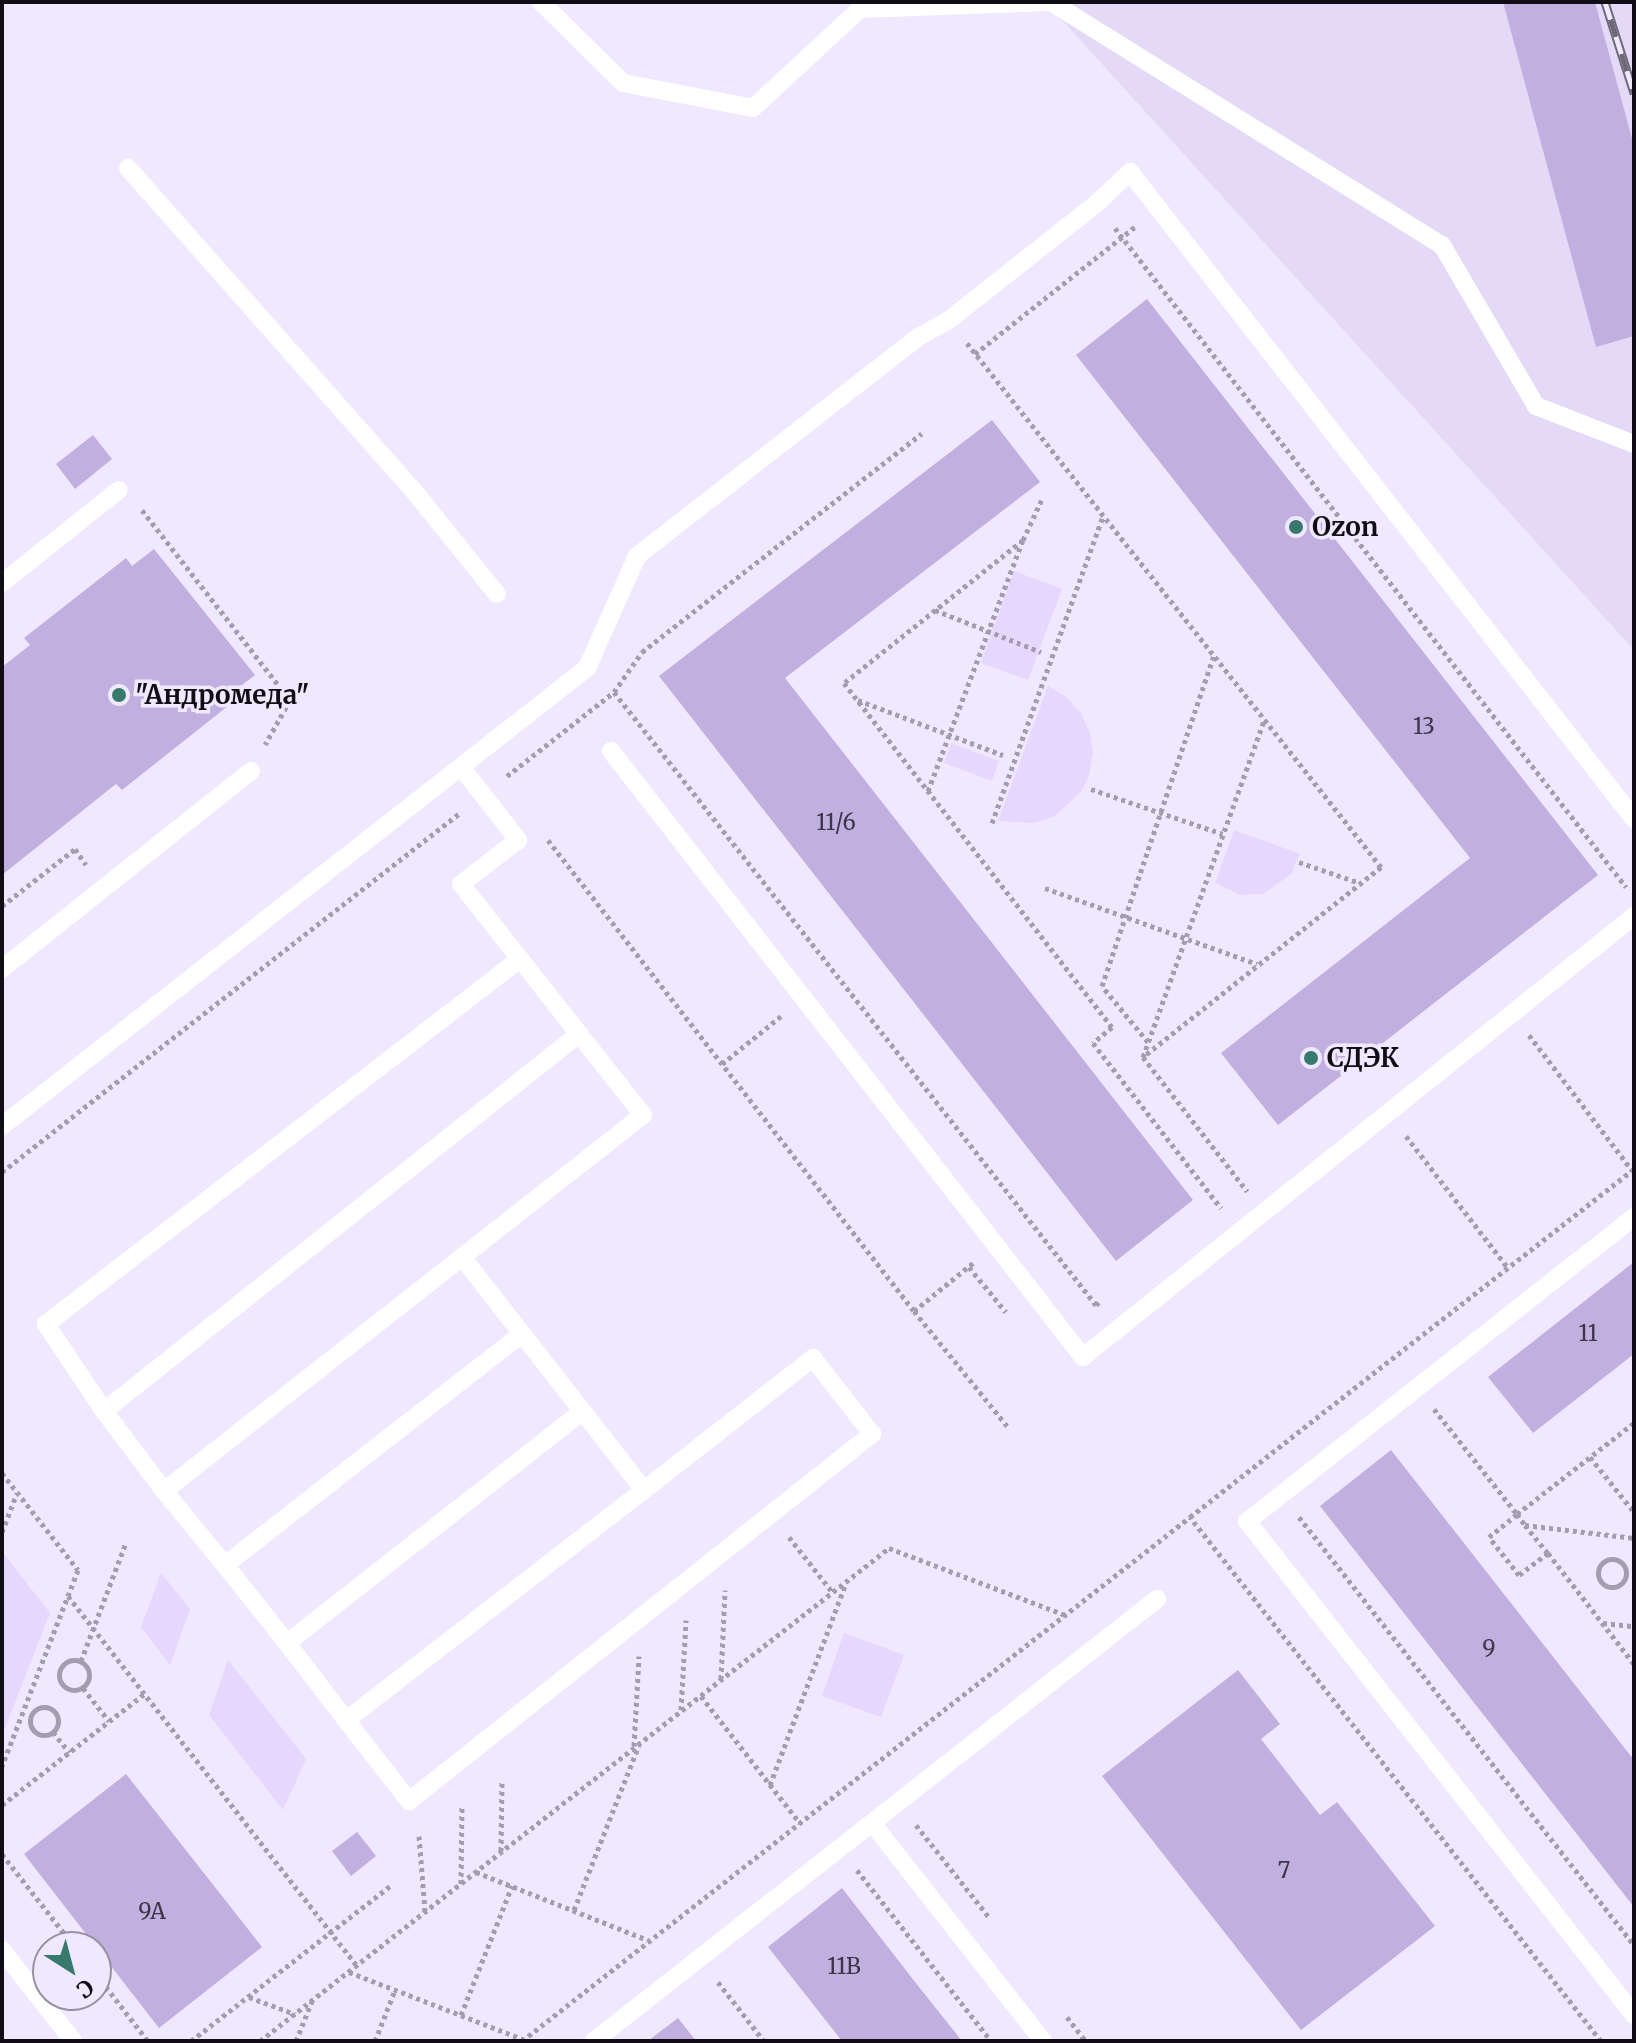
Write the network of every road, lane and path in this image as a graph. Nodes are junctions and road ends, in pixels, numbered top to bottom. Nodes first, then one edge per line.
1 (541, 2) edge
2 (1050, 2) edge
3 (128, 168) dead end
4 (1096, 204) junction
5 (1158, 208) junction
6 (1122, 237) junction
7 (949, 320) junction
8 (975, 354) junction
9 (922, 433) dead end
10 (1634, 444) edge
11 (119, 490) dead end
12 (1042, 499) dead end
13 (1104, 516) junction
14 (131, 518) dead end
15 (1023, 540) junction
16 (2, 583) edge
17 (497, 594) dead end
18 (935, 610) junction
19 (988, 632) junction
20 (1041, 652) dead end
21 (1214, 655) junction
22 (614, 692) junction
23 (857, 700) junction
24 (1264, 720) junction
25 (949, 734) junction
26 (611, 751) dead end
27 (1003, 755) dead end
28 (461, 767) junction
29 (251, 771) joint
30 (1091, 789) dead end
31 (928, 791) junction
32 (483, 795) junction
33 (1160, 813) junction
34 (1634, 819) edge
35 (992, 823) dead end
36 (540, 830) dead end
37 (1223, 834) junction
38 (1299, 862) dead end
39 (1361, 883) junction
40 (104, 888) junction
41 (1045, 888) dead end
42 (1615, 899) dead end
43 (2, 906) edge
44 (1634, 916) edge
45 (1124, 917) junction
46 (1186, 938) junction
47 (520, 959) junction
48 (1258, 965) junction
49 (2, 969) edge
50 (1511, 1012) junction
51 (579, 1034) junction
52 (1148, 1042) junction
53 (1143, 1057) junction
54 (1387, 1112) junction
55 (2, 1126) edge
56 (1633, 1170) edge
57 (2, 1172) edge
58 (1258, 1179) dead end
59 (1246, 1188) junction
60 (1221, 1208) junction
61 (1264, 1212) junction
62 (1027, 1217) junction
63 (1209, 1217) dead end
64 (1634, 1217) edge
65 (995, 1245) junction
66 (462, 1257) junction
67 (969, 1267) junction
68 (1508, 1268) junction
69 (1109, 1295) dead end
70 (914, 1311) junction
71 (1007, 1314) dead end
72 (522, 1334) junction
73 (1447, 1399) dead end
74 (104, 1411) junction
75 (583, 1411) junction
76 (1439, 1414) dead end
77 (1422, 1419) dead end
78 (1634, 1423) edge
79 (1007, 1426) dead end
80 (1590, 1457) junction
81 (2, 1473) edge
82 (644, 1490) junction
83 (164, 1491) junction
84 (17, 1492) junction
85 (1310, 1506) dead end
86 (1634, 1512) edge
87 (771, 1514) junction
88 (1517, 1514) junction
89 (1190, 1517) junction
90 (1525, 1525) junction
91 (2, 1532) edge
92 (1634, 1538) edge
93 (125, 1545) dead end
94 (727, 1549) junction
95 (1548, 1553) junction
96 (225, 1565) junction
97 (688, 1579) junction
98 (1624, 1580) junction
99 (846, 1582) junction
100 (1634, 1584) edge
101 (833, 1593) junction
102 (68, 1596) junction
103 (1157, 1599) dead end
104 (641, 1615) junction
105 (1065, 1615) junction
106 (1602, 1622) junction
107 (1634, 1626) edge
108 (94, 1629) junction
109 (287, 1643) junction
110 (81, 1661) junction
111 (1634, 1664) edge
112 (721, 1680) junction
113 (83, 1688) junction
114 (144, 1694) junction
115 (701, 1696) junction
116 (681, 1711) junction
117 (22, 1714) junction
118 (30, 1717) junction
119 (346, 1720) junction
120 (109, 1721) junction
121 (53, 1732) junction
122 (637, 1746) junction
123 (69, 1752) junction
124 (2, 1766) edge
125 (502, 1780) dead end
126 (770, 1785) junction
127 (2, 1805) edge
128 (462, 1805) dead end
129 (812, 1813) junction
130 (800, 1823) junction
131 (872, 1823) junction
132 (419, 1836) dead end
133 (887, 1842) junction
134 (840, 1849) junction
135 (501, 1853) junction
136 (2, 1854) edge
137 (855, 1868) junction
138 (476, 1872) junction
139 (843, 1877) dead end
140 (461, 1884) junction
141 (390, 1886) dead end
142 (512, 1886) junction
143 (574, 1911) junction
144 (425, 1912) junction
145 (990, 1919) dead end
146 (62, 1931) edge
147 (330, 1932) junction
148 (649, 1940) junction
149 (1634, 1945) edge
150 (2, 1950) edge
151 (357, 1966) junction
152 (348, 1972) junction
153 (714, 1978) dead end
154 (395, 1990) junction
155 (112, 1995) edge
156 (248, 1996) junction
157 (313, 2000) junction
158 (1057, 2004) dead end
159 (295, 2014) junction
160 (461, 2015) junction
161 (1634, 2015) edge
162 (523, 2040) edge
163 (73, 2041) edge
164 (148, 2041) edge
165 (191, 2041) edge
166 (260, 2041) edge
167 (296, 2041) edge
168 (375, 2041) edge
169 (594, 2041) edge
170 (764, 2041) edge
171 (991, 2041) edge
172 (1043, 2041) edge
173 (1086, 2041) edge
174 (1601, 2041) edge

1 - 2 lane
2 - 10 lane
3 - 17 lane
4 - 5 lane
4 - 6 path
4 - 7 lane
5 - 6 path
5 - 34 lane
6 - 8 path
6 - 42 path
7 - 8 path
7 - 28 lane
8 - 13 path
9 - 22 path
11 - 16 lane
12 - 15 path
13 - 21 path
13 - 35 path
14 - 29 path
15 - 18 path
15 - 19 path
18 - 19 path
18 - 23 path
19 - 20 path
19 - 25 path
21 - 24 path
21 - 33 path
22 - 32 path
22 - 62 path
23 - 25 path
23 - 31 path
24 - 37 path
24 - 39 path
25 - 27 path
25 - 31 path
26 - 65 lane
28 - 32 lane
28 - 55 lane
29 - 40 lane
30 - 33 path
31 - 60 path
32 - 47 lane
32 - 57 path
33 - 37 path
33 - 45 path
36 - 70 path
37 - 46 path
38 - 39 path
39 - 48 path
40 - 43 path
40 - 49 lane
41 - 45 path
44 - 50 lane
45 - 46 path
45 - 52 path
46 - 48 path
46 - 52 path
47 - 51 lane
47 - 74 lane
48 - 53 path
50 - 54 lane
50 - 56 path
51 - 66 lane
51 - 74 lane
52 - 53 path
53 - 59 path
54 - 61 lane
54 - 68 path
56 - 68 path
58 - 59 path
59 - 60 path
59 - 61 path
60 - 63 path
61 - 65 lane
62 - 65 path
62 - 69 path
64 - 161 lane
65 - 67 path
66 - 72 lane
66 - 83 lane
67 - 70 path
67 - 71 path
68 - 89 path
70 - 79 path
72 - 75 lane
72 - 96 lane
73 - 77 path
74 - 83 lane
75 - 82 lane
75 - 109 lane
76 - 88 path
78 - 80 path
80 - 86 path
80 - 88 path
81 - 84 path
82 - 87 lane
82 - 119 lane
83 - 96 lane
84 - 91 path
84 - 102 path
85 - 149 path
87 - 94 lane
87 - 101 path
88 - 90 path
88 - 95 path
89 - 105 path
89 - 174 path
90 - 92 path
90 - 95 path
93 - 108 path
94 - 97 lane
94 - 112 path
95 - 106 path
96 - 109 lane
97 - 104 lane
97 - 116 path
98 - 98 path
98 - 100 path
99 - 101 path
99 - 105 path
99 - 126 path
101 - 112 path
102 - 108 path
102 - 117 path
103 - 131 lane
104 - 119 lane
104 - 122 path
105 - 129 path
106 - 107 path
106 - 111 path
108 - 110 path
108 - 114 path
109 - 119 lane
110 - 113 path
110 - 113 path
112 - 115 path
113 - 120 path
114 - 120 path
114 - 147 path
115 - 116 path
115 - 126 path
116 - 122 path
117 - 118 path
117 - 124 path
118 - 121 path
118 - 121 path
120 - 123 path
121 - 123 path
122 - 135 path
122 - 143 path
123 - 127 path
125 - 135 path
126 - 130 path
128 - 140 path
129 - 130 path
129 - 134 path
130 - 148 path
131 - 133 lane
131 - 134 lane
132 - 144 path
133 - 137 path
133 - 145 path
133 - 172 lane
134 - 169 lane
135 - 138 path
136 - 146 path
137 - 139 path
137 - 171 path
138 - 140 path
138 - 142 path
140 - 144 path
141 - 147 path
142 - 143 path
142 - 160 path
143 - 148 path
144 - 151 path
147 - 151 path
147 - 156 path
148 - 162 path
150 - 163 lane
151 - 152 path
152 - 154 path
152 - 157 path
153 - 170 path
154 - 160 path
154 - 168 path
155 - 164 path
156 - 159 path
156 - 165 path
157 - 159 path
157 - 167 path
158 - 173 path
159 - 166 path
160 - 162 path

